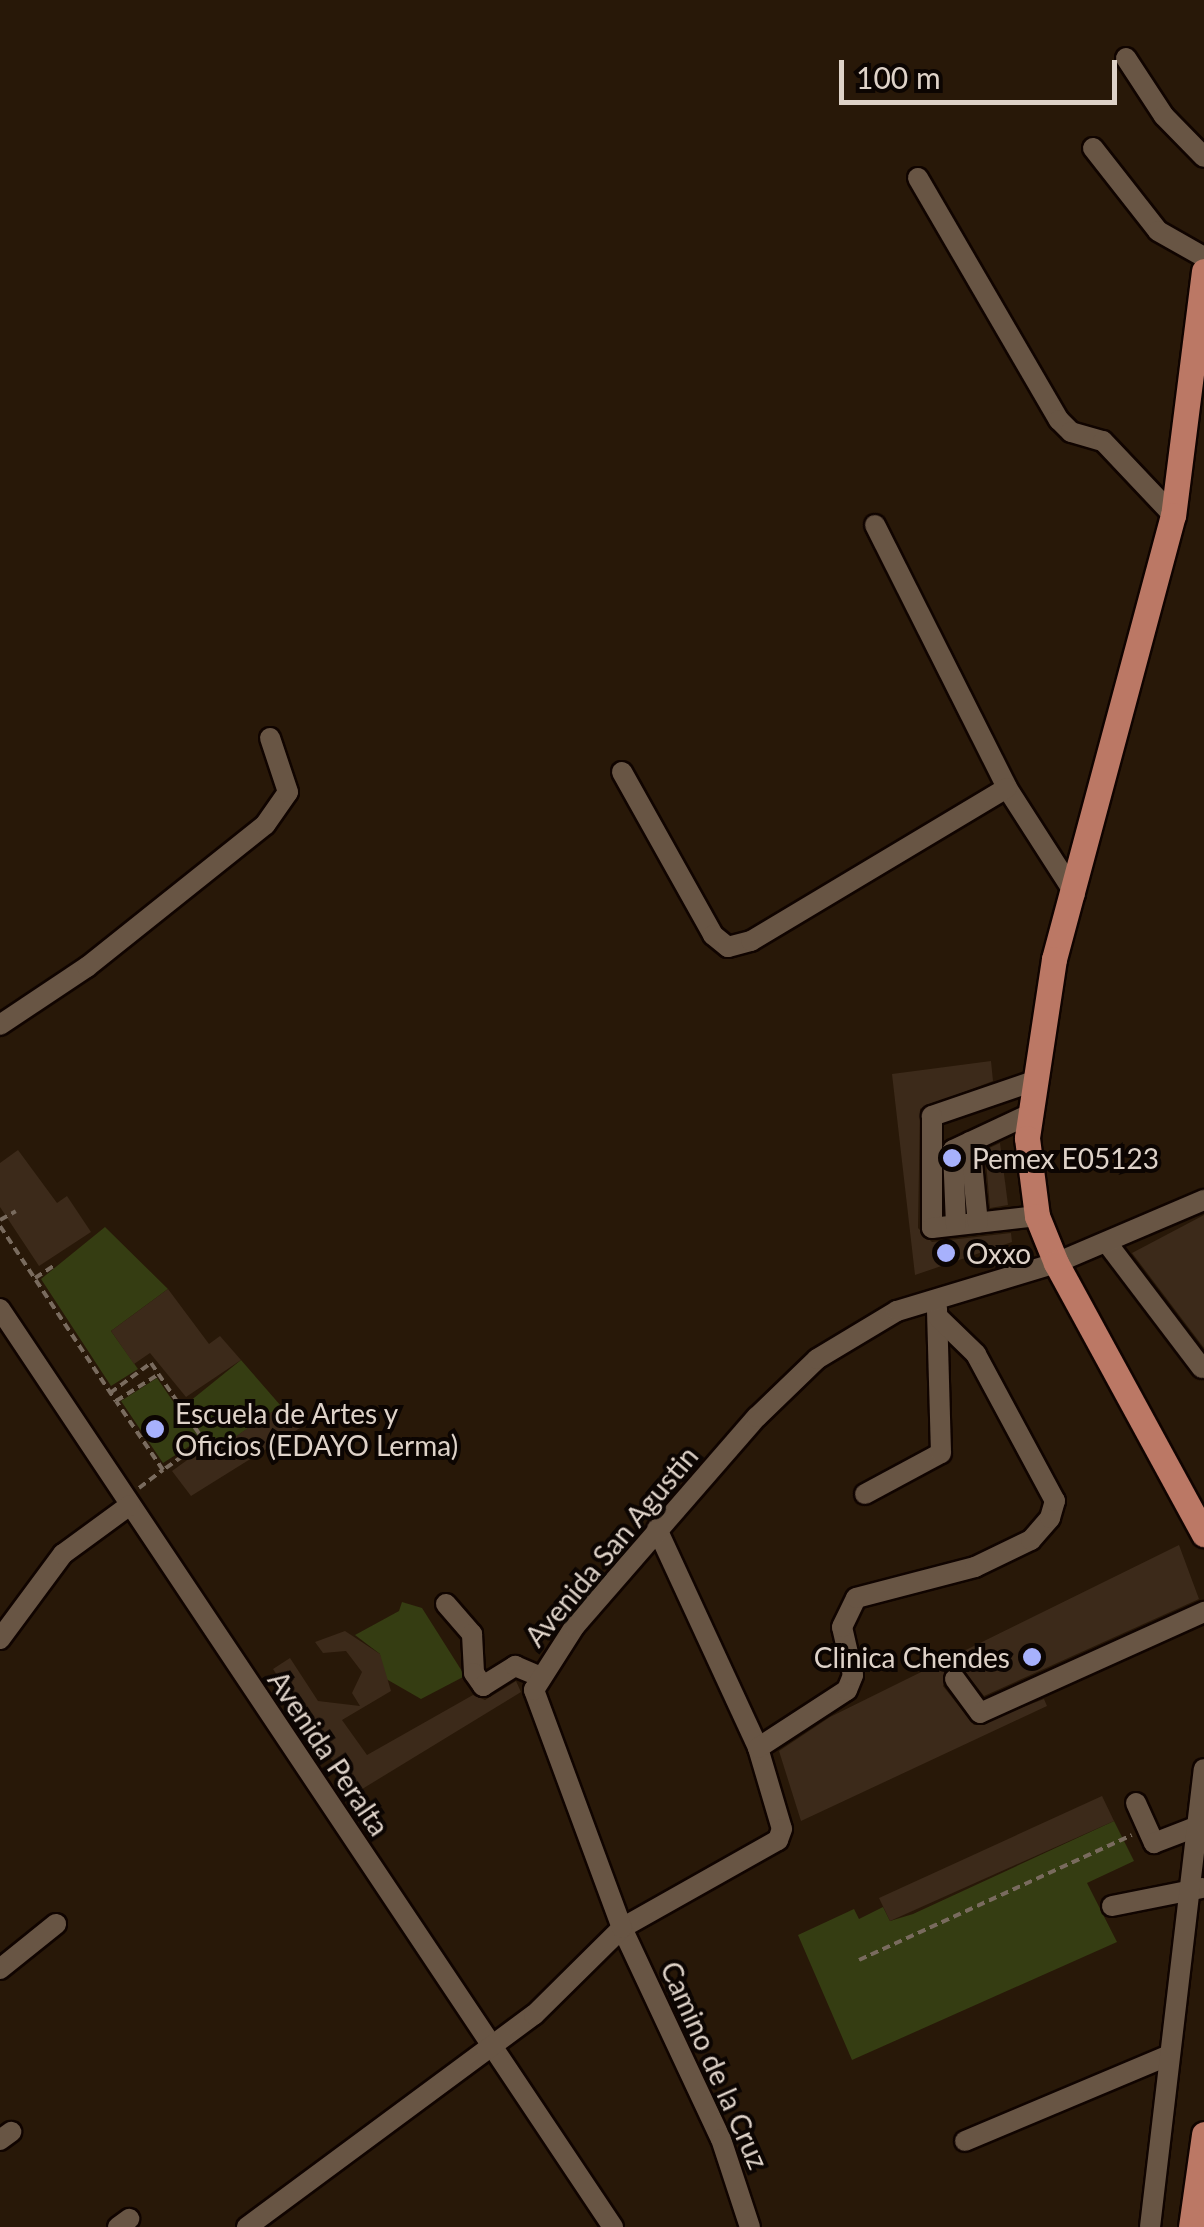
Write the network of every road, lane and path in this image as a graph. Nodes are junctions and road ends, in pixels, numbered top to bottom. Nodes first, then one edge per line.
1 (1126, 58) dead end
2 (1092, 148) dead end
3 (1204, 156) edge
4 (918, 178) dead end
5 (1204, 257) edge
6 (1204, 271) edge
7 (1173, 515) junction
8 (875, 525) dead end
9 (270, 738) dead end
10 (622, 772) dead end
11 (1007, 788) junction
12 (1074, 894) junction
13 (0, 1026) edge
14 (1034, 1082) junction
15 (1030, 1114) junction
16 (970, 1142) junction
17 (1204, 1200) edge
18 (16, 1211) dead end
19 (1038, 1216) junction
20 (0, 1223) edge
21 (978, 1223) junction
22 (956, 1225) junction
23 (1106, 1243) junction
24 (1056, 1262) junction
25 (55, 1265) dead end
26 (35, 1278) junction
27 (937, 1307) junction
28 (0, 1309) edge
29 (1202, 1368) edge
30 (138, 1374) junction
31 (159, 1374) junction
32 (144, 1383) junction
33 (125, 1384) junction
34 (130, 1392) junction
35 (110, 1393) junction
36 (116, 1401) junction
37 (164, 1470) junction
38 (865, 1494) dead end
39 (128, 1501) junction
40 (657, 1528) junction
41 (1204, 1534) edge
42 (446, 1604) dead end
43 (1204, 1612) edge
44 (0, 1639) edge
45 (539, 1676) junction
46 (956, 1679) dead end
47 (758, 1748) junction
48 (1204, 1770) edge
49 (1136, 1803) dead end
50 (1198, 1826) junction
51 (1148, 1830) junction
52 (1198, 1887) edge
53 (1112, 1906) dead end
54 (56, 1924) dead end
55 (622, 1928) junction
56 (859, 1960) dead end
57 (0, 1969) edge
58 (494, 2044) junction
59 (1165, 2058) junction
60 (1204, 2134) edge
61 (965, 2141) dead end
62 (247, 2227) edge
63 (613, 2227) edge
64 (750, 2227) edge
65 (1150, 2227) edge
66 (1191, 2227) edge

1 - 3 street
2 - 5 street
4 - 7 street
6 - 7 main road
7 - 12 main road
8 - 11 street
9 - 13 street
10 - 11 street
11 - 12 street
12 - 14 main road
14 - 15 main road
14 - 22 street
15 - 16 street
15 - 19 main road
16 - 21 street
16 - 22 street
17 - 23 street
18 - 20 path
19 - 21 street
19 - 24 main road
20 - 26 path
21 - 22 street
23 - 24 street
23 - 29 street
24 - 27 street, Avenida San Agustin
24 - 41 main road
25 - 26 path
26 - 35 path
27 - 38 street
27 - 40 street, Avenida San Agustin
27 - 47 street
28 - 39 street, Avenida Peralta
30 - 31 path
30 - 32 path
30 - 33 path
31 - 32 path
31 - 37 path
32 - 34 path
33 - 34 path
33 - 35 path
34 - 36 path
35 - 36 path
36 - 37 path
37 - 39 path
39 - 44 street
39 - 58 street, Avenida Peralta
40 - 45 street, Avenida San Agustin
40 - 47 street
42 - 45 street
43 - 46 street
45 - 55 street, Avenida San Agustin
47 - 55 street
48 - 50 street
49 - 51 street
50 - 51 street
50 - 52 street
51 - 56 path
52 - 53 street
52 - 59 street
54 - 57 street
55 - 58 street
55 - 64 street, Camino de la Cruz
58 - 62 street
58 - 63 street, Avenida Peralta
59 - 61 street
59 - 65 street
60 - 66 main road

